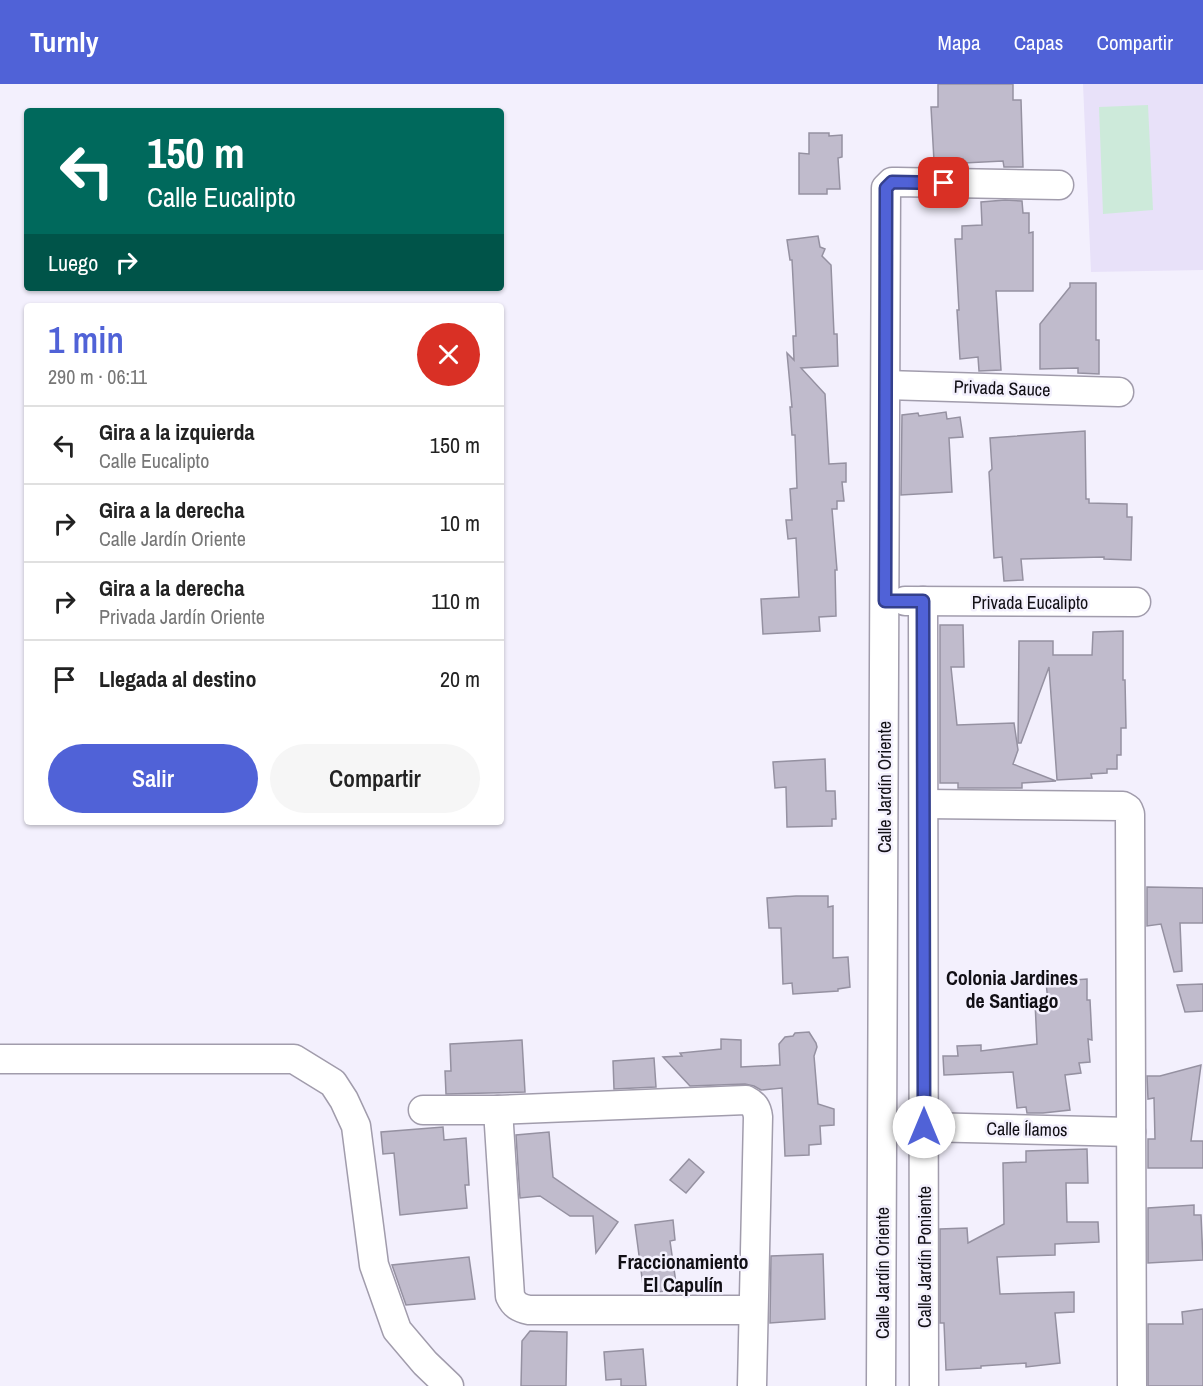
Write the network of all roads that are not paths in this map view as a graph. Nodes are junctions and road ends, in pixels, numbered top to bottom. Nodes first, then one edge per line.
1 (1059, 185) dead end
2 (886, 385) junction
3 (1119, 392) dead end
4 (885, 601) junction
5 (923, 601) junction
6 (1136, 602) dead end
7 (924, 804) junction
8 (0, 1059) edge
9 (423, 1110) dead end
10 (498, 1110) junction
11 (924, 1127) junction
12 (1131, 1132) junction
13 (882, 1243) junction
14 (924, 1244) junction
15 (753, 1310) junction
16 (449, 1386) edge
17 (752, 1386) edge
18 (881, 1386) edge
19 (924, 1386) edge
20 (1132, 1386) edge

1 - 2 street, Calle Jardín Oriente
2 - 3 street, Privada Sauce
2 - 4 street, Calle Jardín Oriente
4 - 5 street, Privada Eucalipto
4 - 13 street, Calle Jardín Oriente
5 - 6 street, Privada Eucalipto
5 - 7 street, Calle Jardín Poniente
7 - 11 street, Calle Jardín Poniente
7 - 12 street
8 - 16 street
9 - 10 street
10 - 15 street
10 - 15 street
11 - 12 street, Calle Ílamos
11 - 14 street, Calle Jardín Poniente
12 - 20 street
13 - 14 street
13 - 18 street, Calle Jardín Oriente
14 - 19 street, Calle Jardín Poniente
15 - 17 street

